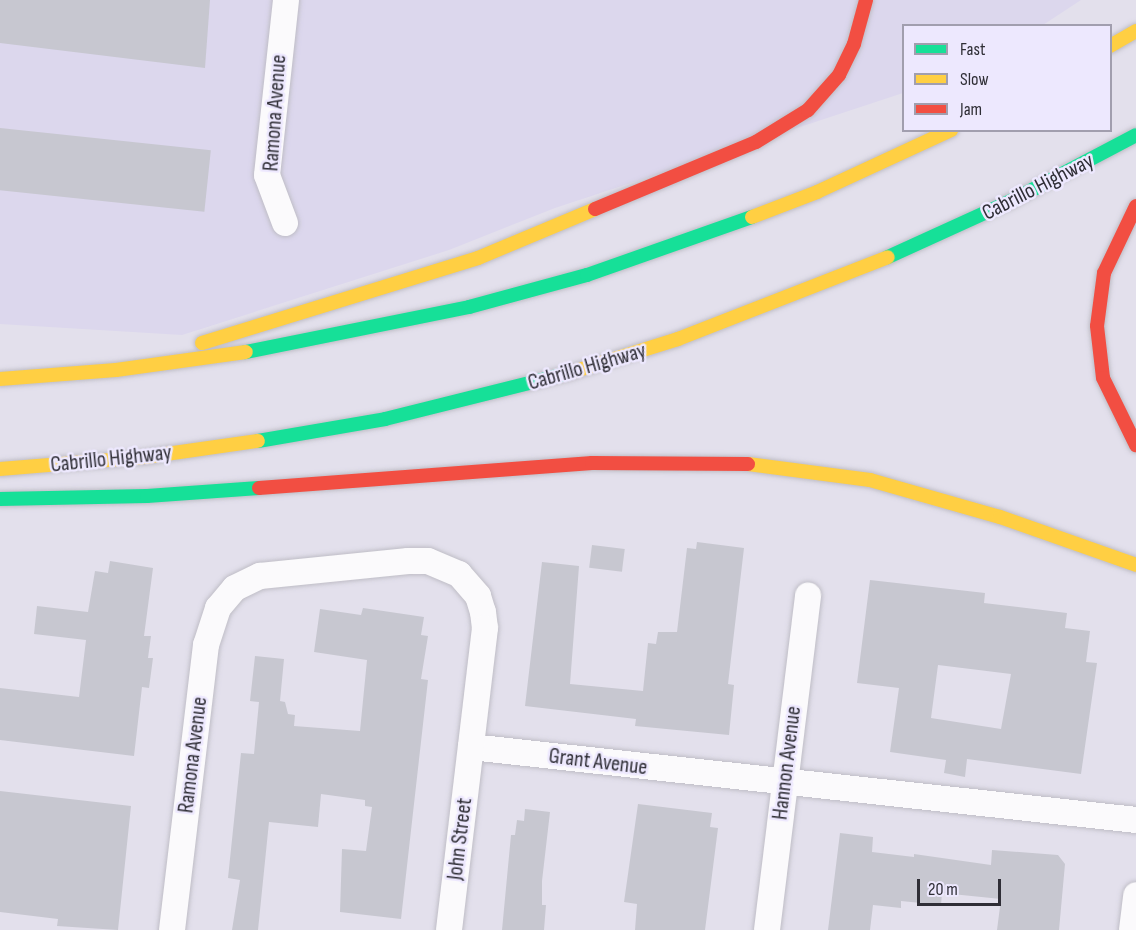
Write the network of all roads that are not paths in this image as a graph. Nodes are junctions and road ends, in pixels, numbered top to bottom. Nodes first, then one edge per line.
1 (286, 0) edge
2 (866, 0) edge
3 (1136, 30) edge
4 (1112, 45) edge
5 (946, 132) edge
6 (1136, 135) edge
7 (1136, 206) edge
8 (285, 223) dead end
9 (116, 370) junction
10 (0, 372) edge
11 (55, 375) junction
12 (0, 379) edge
13 (1136, 445) edge
14 (0, 469) edge
15 (0, 499) edge
16 (1136, 565) edge
17 (808, 596) dead end
18 (471, 747) junction
19 (783, 784) junction
20 (1136, 820) edge
21 (1136, 895) edge
22 (172, 930) edge
23 (449, 930) edge
24 (766, 930) edge
25 (1132, 930) edge

1 - 8 street, Ramona Avenue
2 - 9 highway
3 - 4 highway
5 - 9 highway
6 - 14 highway, Cabrillo Highway
7 - 13 highway
9 - 11 highway
10 - 11 highway
11 - 12 highway
15 - 16 highway
17 - 19 street, Hannon Avenue
18 - 19 street, Grant Avenue
18 - 22 street, Ramona Avenue
18 - 23 street, John Street
19 - 20 street, Grant Avenue
19 - 24 street, Hannon Avenue
21 - 25 street

